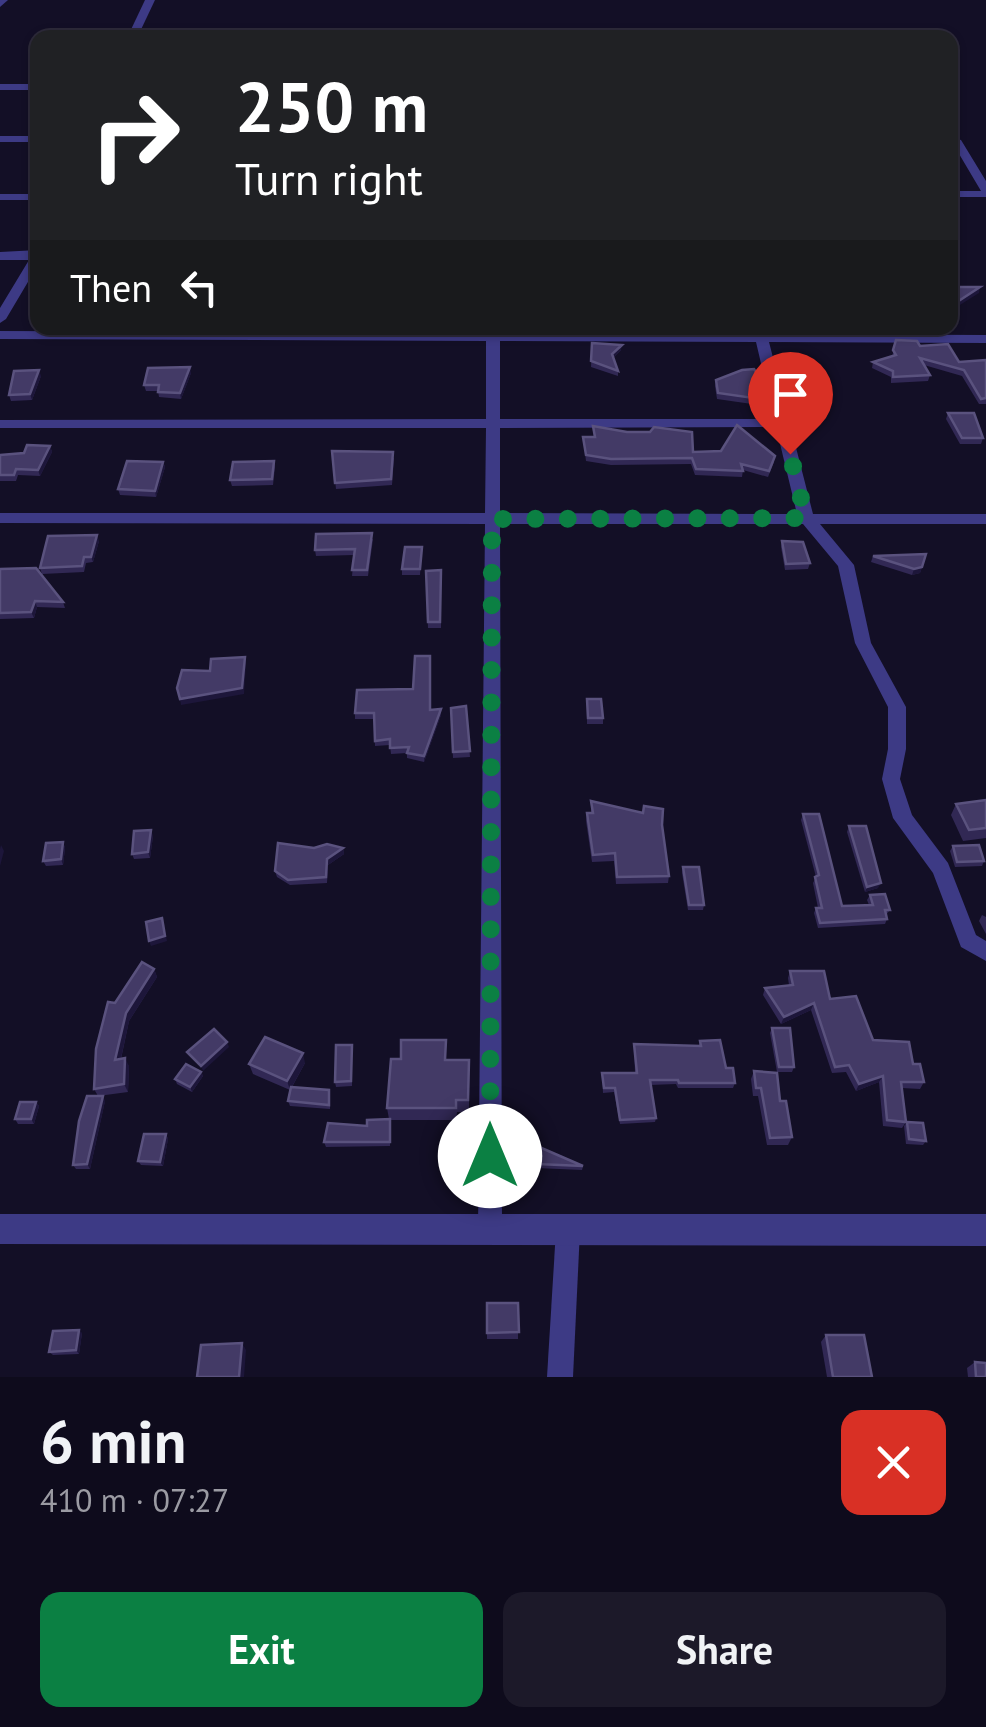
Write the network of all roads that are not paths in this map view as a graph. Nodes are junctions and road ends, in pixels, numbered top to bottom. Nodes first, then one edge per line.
1 (150, 0) edge
2 (136, 30) edge
3 (0, 87) edge
4 (30, 87) edge
5 (0, 138) edge
6 (30, 138) edge
7 (958, 144) edge
8 (986, 192) edge
9 (958, 194) edge
10 (0, 197) edge
11 (30, 197) edge
12 (0, 256) edge
13 (30, 256) edge
14 (30, 268) edge
15 (0, 319) edge
16 (0, 335) edge
17 (30, 335) edge
18 (493, 335) edge
19 (760, 335) edge
20 (825, 335) edge
21 (986, 340) edge
22 (492, 422) junction
23 (781, 423) junction
24 (0, 424) edge
25 (0, 518) edge
26 (806, 518) junction
27 (492, 519) junction
28 (986, 520) edge
29 (986, 952) edge
30 (0, 1230) edge
31 (490, 1230) junction
32 (568, 1230) junction
33 (986, 1230) edge
34 (560, 1377) edge

1 - 2 street
3 - 4 street
5 - 6 street
7 - 8 street
8 - 9 street
10 - 11 street
12 - 13 street
14 - 15 street
16 - 17 street
18 - 22 street
19 - 23 street
20 - 21 street
22 - 23 street
22 - 24 street
22 - 27 street
23 - 26 street
25 - 27 street
26 - 27 street
26 - 28 street
26 - 29 street
27 - 31 street
30 - 31 street
31 - 32 street
32 - 33 street
32 - 34 street

